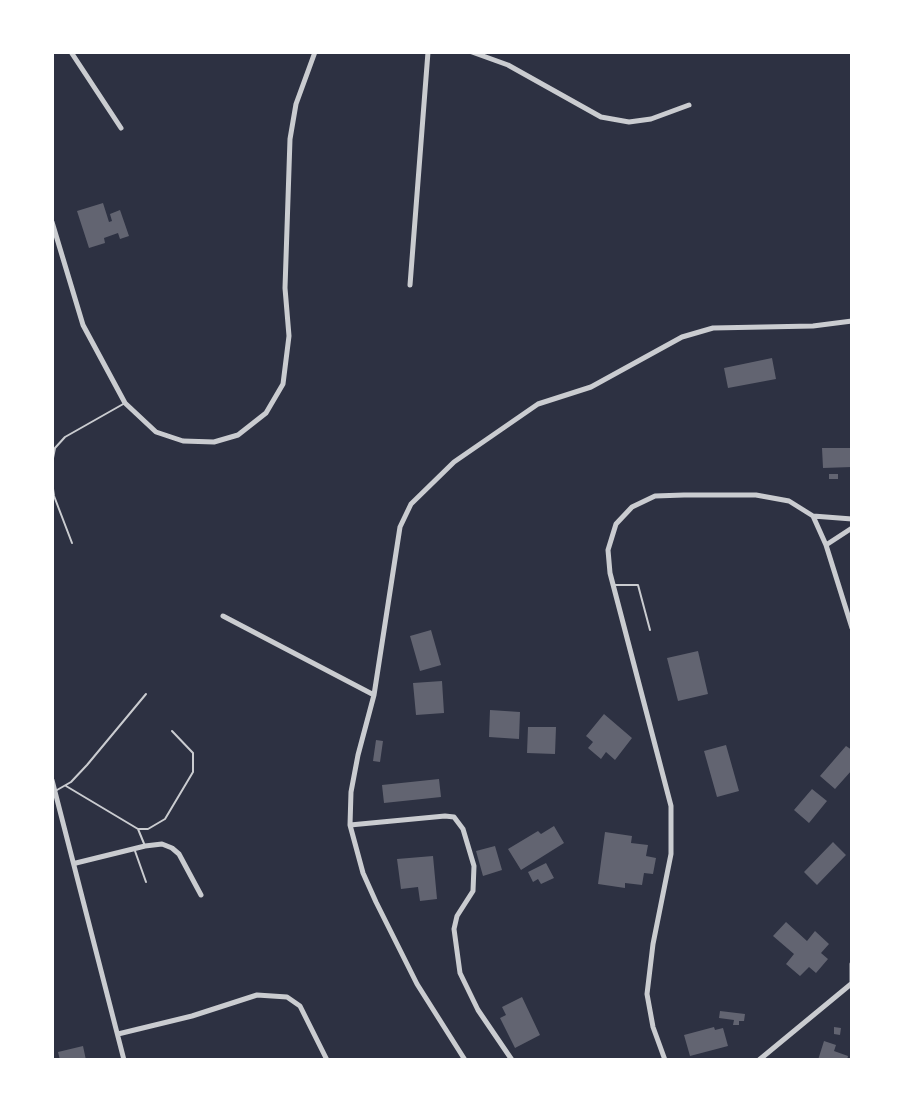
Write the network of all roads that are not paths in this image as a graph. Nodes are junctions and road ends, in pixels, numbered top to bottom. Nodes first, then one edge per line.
1 (71, 52) edge
2 (315, 52) edge
3 (428, 52) edge
4 (472, 52) edge
5 (689, 105) dead end
6 (121, 128) dead end
7 (52, 222) edge
8 (410, 285) dead end
9 (852, 321) edge
10 (125, 403) junction
11 (52, 463) edge
12 (52, 482) edge
13 (813, 516) junction
14 (852, 519) edge
15 (852, 528) edge
16 (72, 543) dead end
17 (826, 545) junction
18 (613, 585) junction
19 (223, 616) dead end
20 (852, 628) edge
21 (650, 630) dead end
22 (146, 694) dead end
23 (374, 695) junction
24 (172, 731) dead end
25 (52, 780) edge
26 (64, 785) junction
27 (57, 790) junction
28 (350, 825) junction
29 (138, 829) junction
30 (145, 846) junction
31 (135, 848) junction
32 (76, 863) junction
33 (146, 882) dead end
34 (201, 895) dead end
35 (852, 964) edge
36 (851, 985) edge
37 (118, 1034) junction
38 (124, 1059) edge
39 (327, 1059) edge
40 (465, 1059) edge
41 (512, 1059) edge
42 (665, 1059) edge
43 (759, 1059) edge

1 - 6 street
2 - 10 street
3 - 8 street
4 - 5 street
7 - 10 street
9 - 23 street
10 - 11 lane
12 - 16 lane
13 - 14 street
13 - 17 street
13 - 18 street
15 - 17 street
17 - 20 street
18 - 21 lane
18 - 42 street
19 - 23 street
22 - 26 lane
23 - 28 street
24 - 29 lane
25 - 27 street
26 - 27 lane
26 - 29 lane
27 - 32 street
28 - 40 street
28 - 41 street
29 - 30 lane
30 - 31 street
30 - 34 street
31 - 32 street
31 - 33 lane
32 - 37 street
35 - 36 street
36 - 43 street
37 - 38 street
37 - 39 street

